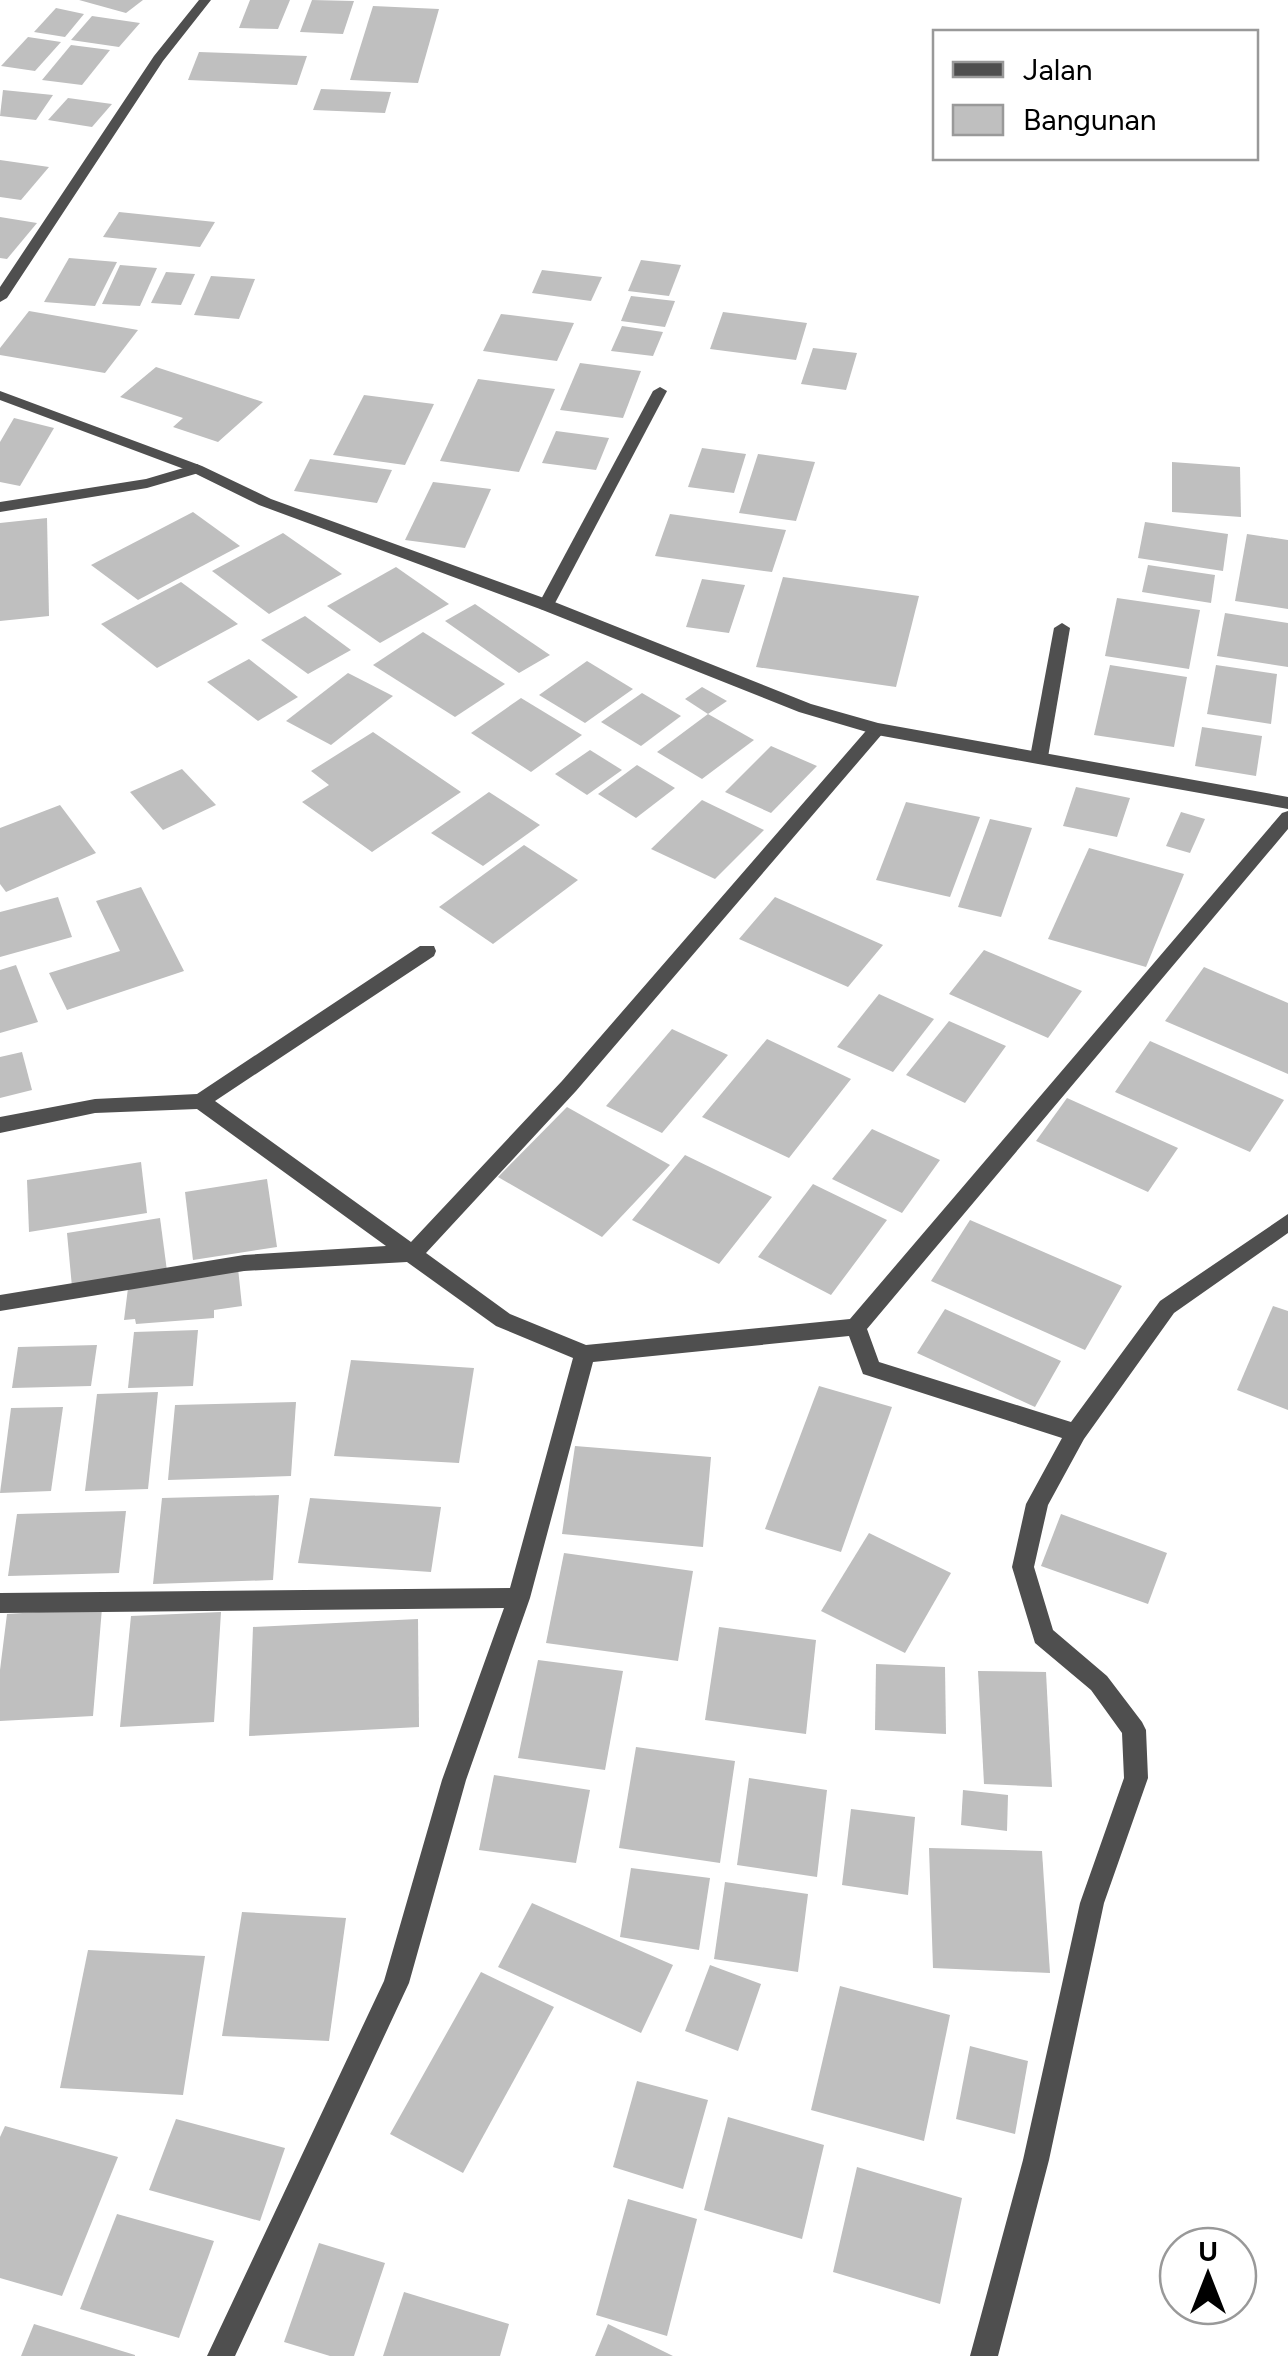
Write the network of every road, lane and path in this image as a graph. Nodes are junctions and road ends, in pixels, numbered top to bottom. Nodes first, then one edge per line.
1 (205, 0) edge
2 (0, 298) edge
3 (660, 391) dead end
4 (0, 394) edge
5 (197, 469) junction
6 (0, 507) edge
7 (546, 605) junction
8 (1062, 628) dead end
9 (877, 729) junction
10 (1039, 757) junction
11 (1288, 803) edge
12 (1288, 817) edge
13 (426, 952) dead end
14 (201, 1101) junction
15 (0, 1125) edge
16 (1288, 1222) edge
17 (414, 1253) junction
18 (0, 1302) edge
19 (856, 1328) junction
20 (585, 1354) junction
21 (1076, 1434) junction
22 (519, 1598) junction
23 (0, 1603) edge
24 (221, 2356) edge
25 (984, 2356) edge

1 - 2 street
3 - 7 street
4 - 5 street
5 - 6 street
5 - 7 street
7 - 9 street
8 - 10 street
9 - 10 street
9 - 17 street
10 - 11 street
12 - 19 street
13 - 14 street
14 - 15 street
14 - 17 street
16 - 21 street
17 - 18 street
17 - 20 street
19 - 20 street
19 - 21 street
20 - 22 street
21 - 25 street
22 - 23 street
22 - 24 street

